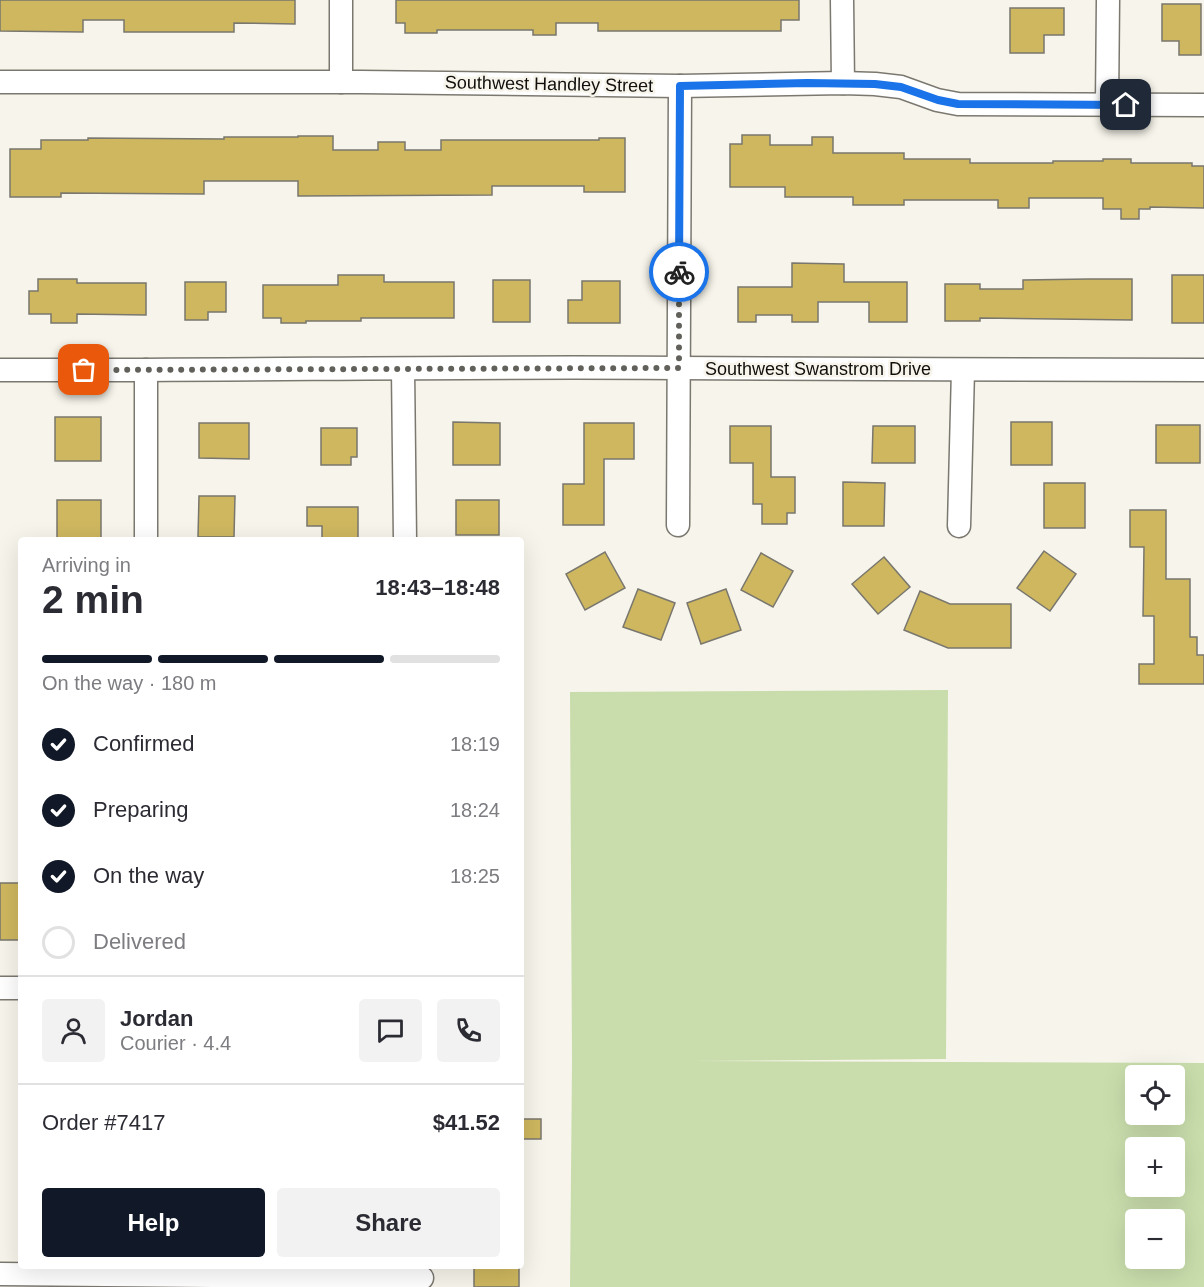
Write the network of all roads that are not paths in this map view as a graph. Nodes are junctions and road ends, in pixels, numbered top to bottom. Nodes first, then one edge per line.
1 (341, 0) edge
2 (842, 0) edge
3 (1108, 0) edge
4 (0, 82) edge
5 (341, 82) junction
6 (843, 83) junction
7 (680, 86) junction
8 (1107, 105) junction
9 (1204, 105) edge
10 (679, 368) junction
11 (404, 369) junction
12 (0, 370) edge
13 (146, 370) junction
14 (963, 370) junction
15 (1204, 370) edge
16 (678, 525) dead end
17 (959, 526) dead end
18 (146, 537) edge
19 (405, 537) edge
20 (0, 988) edge
21 (18, 988) edge
22 (0, 1274) edge
23 (422, 1277) edge

1 - 5 street
2 - 6 street
3 - 8 street
4 - 5 street, Southwest Handley Street
5 - 7 street, Southwest Handley Street
6 - 7 street, Southwest Handley Street
6 - 8 street, Southwest Handley Street
7 - 10 street
8 - 9 street, Southwest Handley Street
10 - 11 street, Southwest Swanstrom Drive
10 - 14 street, Southwest Swanstrom Drive
10 - 16 street
11 - 13 street, Southwest Swanstrom Drive
11 - 19 street
12 - 13 street, Southwest Swanstrom Drive
13 - 18 street
14 - 15 street, Southwest Swanstrom Drive
14 - 17 street
20 - 21 street
22 - 23 street

